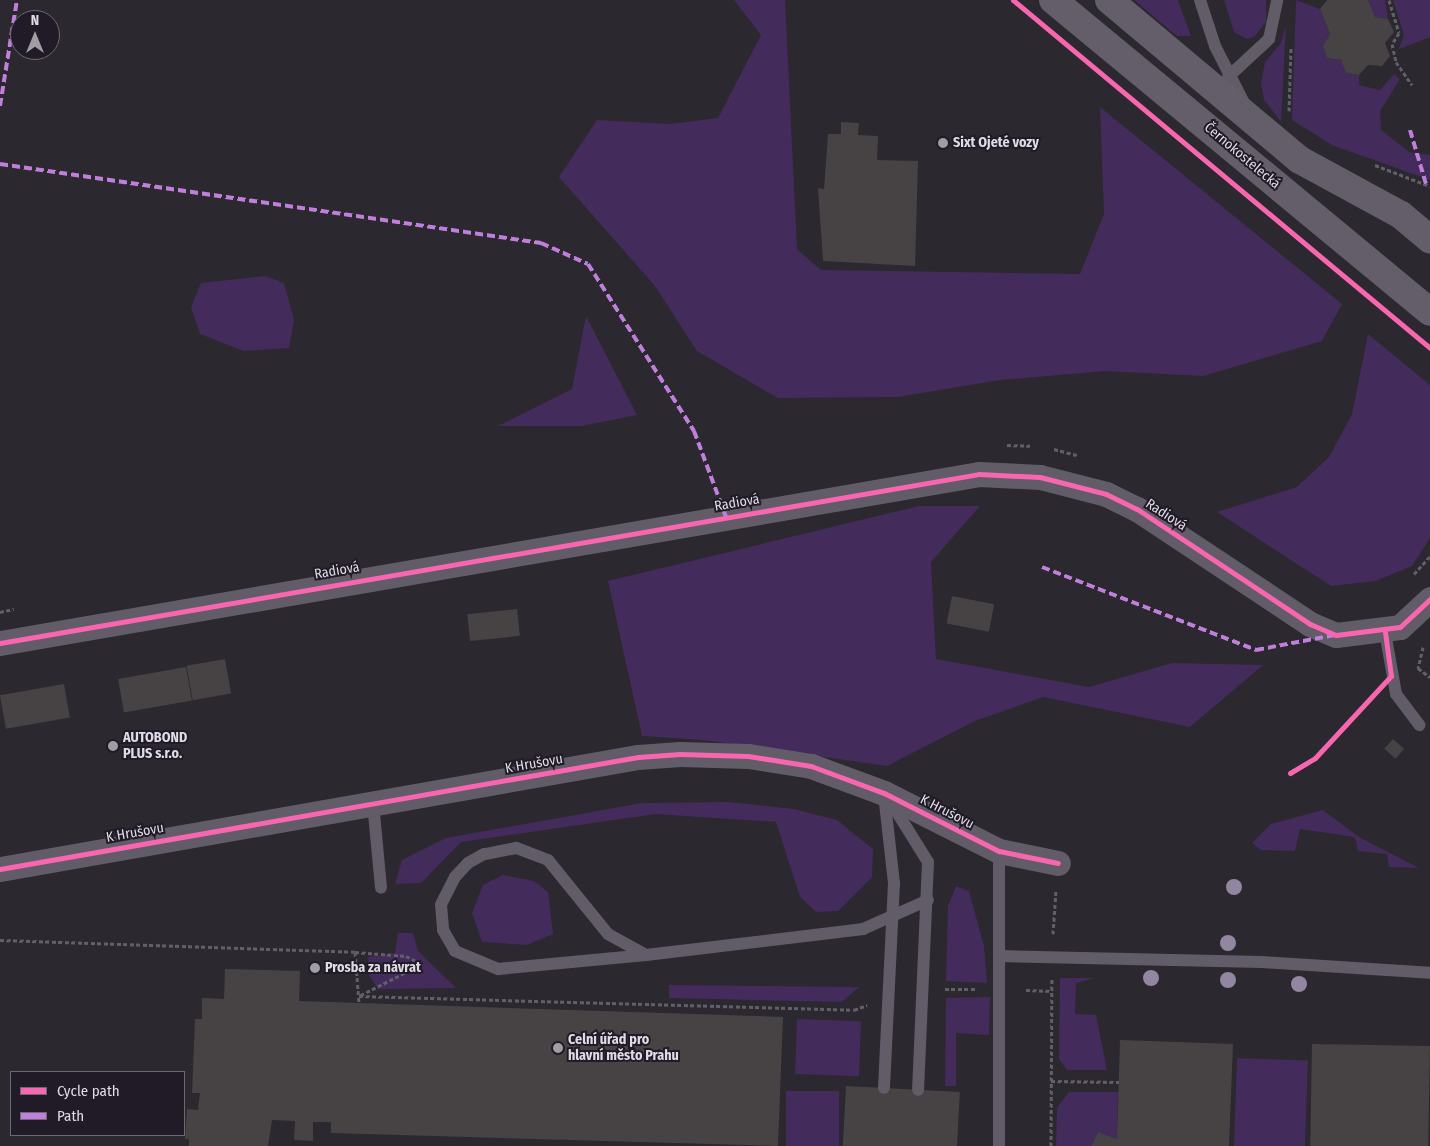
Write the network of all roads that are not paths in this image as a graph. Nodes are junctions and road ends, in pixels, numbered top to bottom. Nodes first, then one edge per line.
1 (1054, 0) edge
2 (1108, 0) edge
3 (1200, 0) edge
4 (1276, 0) edge
5 (1228, 77) junction
6 (1258, 124) junction
7 (1430, 238) edge
8 (1430, 312) edge
9 (1430, 598) edge
10 (1385, 632) junction
11 (0, 643) edge
12 (1419, 725) dead end
13 (884, 793) junction
14 (373, 803) junction
15 (999, 851) junction
16 (1058, 863) road end
17 (0, 869) edge
18 (381, 888) dead end
19 (928, 900) junction
20 (892, 919) junction
21 (646, 955) junction
22 (999, 956) junction
23 (1430, 973) edge
24 (884, 1088) dead end
25 (918, 1090) dead end
26 (999, 1146) edge

1 - 8 main road, Černokostelecká
2 - 6 main road
3 - 5 lane
4 - 5 lane
5 - 6 lane
6 - 7 main road
9 - 10 street, Radiová
10 - 11 street, Radiová
10 - 12 lane
13 - 14 street, K Hrušovu
13 - 15 street, K Hrušovu
13 - 19 lane
13 - 20 lane
14 - 17 street, K Hrušovu
14 - 18 lane
15 - 16 street, K Hrušovu
15 - 22 lane
19 - 20 lane
19 - 25 lane
20 - 21 lane
20 - 24 lane
21 - 21 lane
22 - 23 lane
22 - 26 lane

